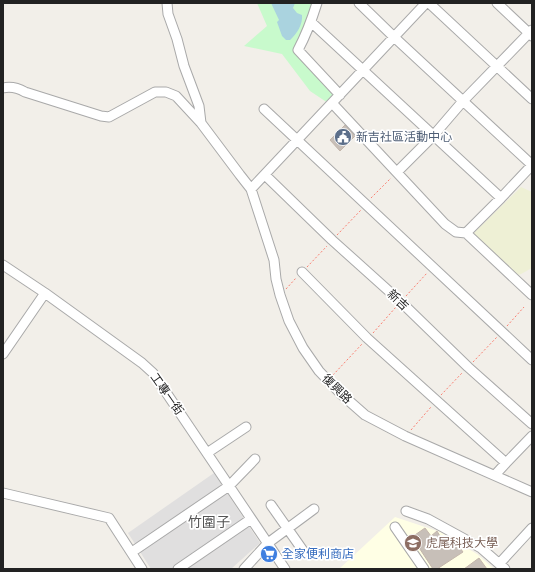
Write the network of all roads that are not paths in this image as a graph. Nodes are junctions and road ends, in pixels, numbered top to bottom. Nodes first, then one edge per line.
1 (167, 3) edge
2 (316, 3) edge
3 (359, 3) edge
4 (428, 3) edge
5 (497, 3) edge
6 (311, 22) junction
7 (531, 33) edge
8 (394, 37) junction
9 (496, 66) junction
10 (363, 71) junction
11 (3, 88) edge
12 (340, 95) junction
13 (532, 99) edge
14 (463, 101) junction
15 (332, 103) junction
16 (264, 109) dead end
17 (201, 123) junction
18 (433, 136) junction
19 (297, 140) junction
20 (532, 165) edge
21 (397, 172) junction
22 (264, 175) junction
23 (251, 189) junction
24 (501, 198) junction
25 (466, 233) junction
26 (3, 265) edge
27 (302, 272) road end
28 (45, 293) junction
29 (532, 295) edge
30 (3, 354) edge
31 (532, 360) edge
32 (532, 424) edge
33 (246, 426) dead end
34 (532, 436) edge
35 (207, 453) junction
36 (255, 459) dead end
37 (506, 463) junction
38 (495, 475) junction
39 (229, 486) junction
40 (532, 492) edge
41 (3, 493) edge
42 (271, 505) dead end
43 (314, 509) dead end
44 (406, 511) dead end
45 (251, 519) junction
46 (394, 527) dead end
47 (532, 528) edge
48 (287, 529) junction
49 (268, 543) junction
50 (132, 552) junction
51 (304, 552) dead end
52 (502, 566) edge
53 (142, 569) edge
54 (178, 569) edge
55 (244, 569) edge
56 (285, 569) edge
57 (424, 569) edge

1 - 17 street
2 - 6 street
3 - 8 street
4 - 8 street
4 - 9 street
5 - 7 street
6 - 10 street
6 - 12 street
7 - 9 street
8 - 10 street
8 - 14 street
9 - 13 street
9 - 14 street
10 - 12 street
10 - 18 street
11 - 17 street
12 - 15 street
14 - 18 street
14 - 20 street
15 - 19 street
15 - 21 street
16 - 19 street
17 - 23 street
18 - 21 street
18 - 24 street
19 - 22 street
19 - 31 street
20 - 24 street
21 - 25 street
22 - 23 street
22 - 32 street, 新吉
23 - 38 street, 復興路
24 - 25 street
25 - 29 street
26 - 28 street, 工專一街
27 - 37 street
28 - 30 street
28 - 35 street, 工專一街
33 - 35 street
34 - 37 street
35 - 39 street, 工專一街
36 - 39 street
37 - 38 street
38 - 40 street, 復興路
39 - 45 street, 工專一街
39 - 50 street
41 - 50 street
42 - 48 street
43 - 48 street
44 - 52 street
45 - 49 street, 工專一街
45 - 54 street
46 - 57 street
47 - 52 street
48 - 49 street
48 - 51 street
49 - 55 street
49 - 56 street, 工專一街
50 - 53 street

